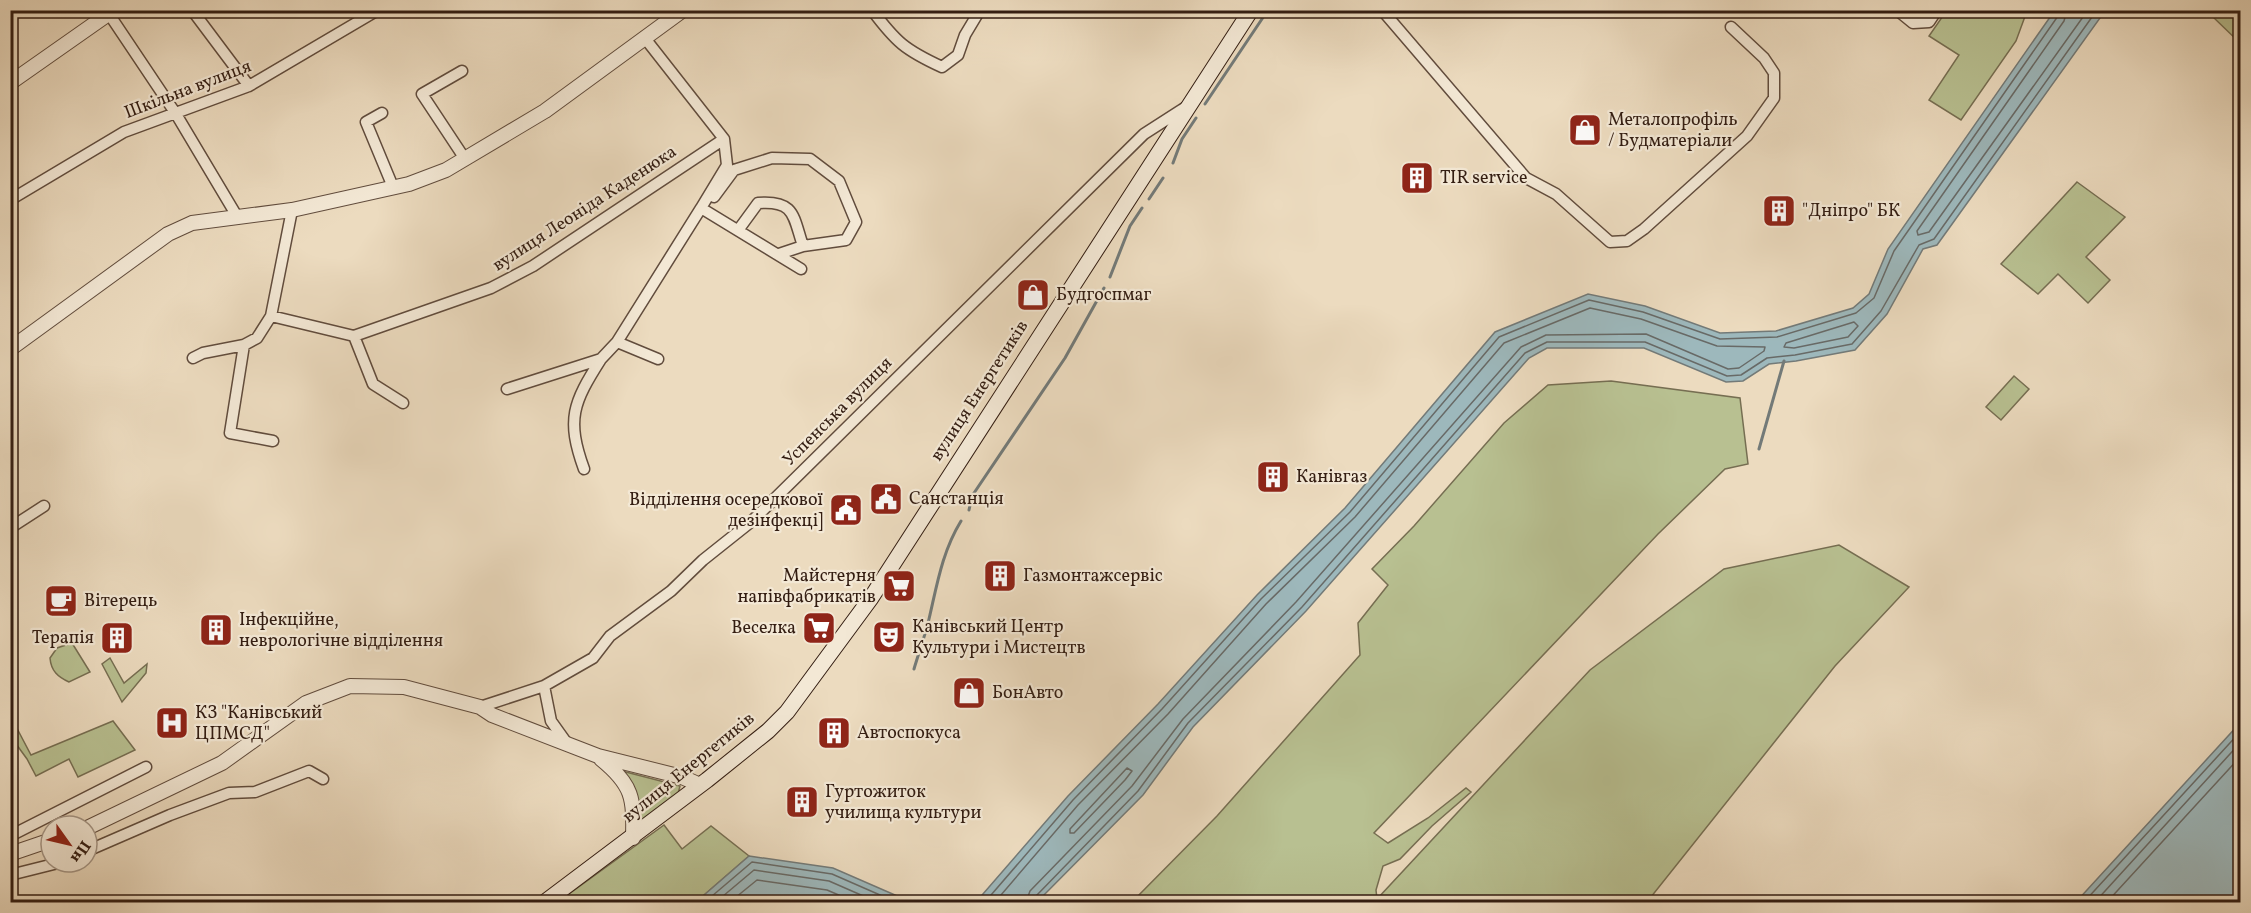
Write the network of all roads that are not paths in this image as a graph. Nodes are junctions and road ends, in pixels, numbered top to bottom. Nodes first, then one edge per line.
1 (192, 10) edge
2 (378, 10) edge
3 (683, 10) edge
4 (872, 10) edge
5 (980, 10) edge
6 (1251, 10) edge
7 (1382, 10) edge
8 (1897, 10) edge
9 (1937, 10) edge
10 (111, 12) edge
11 (1731, 27) dead end
12 (644, 37) junction
13 (462, 71) dead end
14 (10, 83) edge
15 (249, 86) junction
16 (1189, 105) junction
17 (382, 112) dead end
18 (176, 114) junction
19 (724, 139) junction
20 (465, 159) junction
21 (393, 187) junction
22 (714, 198) dead end
23 (10, 200) edge
24 (701, 208) junction
25 (292, 210) junction
26 (238, 218) junction
27 (738, 229) junction
28 (803, 246) junction
29 (779, 254) junction
30 (801, 268) dead end
31 (271, 316) junction
32 (354, 336) junction
33 (617, 342) junction
34 (244, 345) junction
35 (10, 349) edge
36 (193, 358) dead end
37 (601, 359) junction
38 (658, 359) dead end
39 (507, 389) dead end
40 (403, 403) dead end
41 (273, 441) dead end
42 (584, 469) dead end
43 (44, 506) dead end
44 (10, 528) edge
45 (544, 686) junction
46 (480, 707) junction
47 (566, 742) junction
48 (598, 756) junction
49 (146, 767) dead end
50 (323, 779) dead end
51 (700, 785) junction
52 (99, 822) edge
53 (10, 836) edge
54 (633, 838) junction
55 (39, 844) edge
56 (99, 846) edge
57 (10, 854) edge
58 (39, 868) edge
59 (10, 875) edge
60 (545, 903) edge

1 - 15 street
2 - 15 street, Шкільна вулиця
3 - 12 street
4 - 5 street
6 - 16 main road, вулиця Енергетиків
7 - 11 street
8 - 9 street
10 - 14 street
10 - 18 street
12 - 19 street
12 - 20 street
13 - 20 street
15 - 18 street, Шкільна вулиця
16 - 45 street, Успенська вулиця
16 - 51 main road, вулиця Енергетиків
17 - 21 street
18 - 23 street, Шкільна вулиця
18 - 26 street
19 - 24 street
19 - 32 street, вулиця Леоніда Каденюка
20 - 21 street
21 - 25 street
22 - 28 street
24 - 27 street
24 - 33 street
25 - 26 street
25 - 31 street
26 - 35 street
27 - 28 street
27 - 29 street
28 - 29 street
29 - 30 street
31 - 32 street
31 - 34 street
32 - 40 street
33 - 37 street
33 - 38 street
34 - 36 street
34 - 41 street
37 - 39 street
37 - 42 street
43 - 44 street
45 - 46 street, Успенська вулиця
45 - 47 street
46 - 47 street
46 - 52 street
47 - 48 street
48 - 51 street
48 - 54 street
49 - 53 street
50 - 56 street
51 - 54 main road, вулиця Енергетиків
54 - 60 main road, вулиця Енергетиків
55 - 57 street
58 - 59 street

